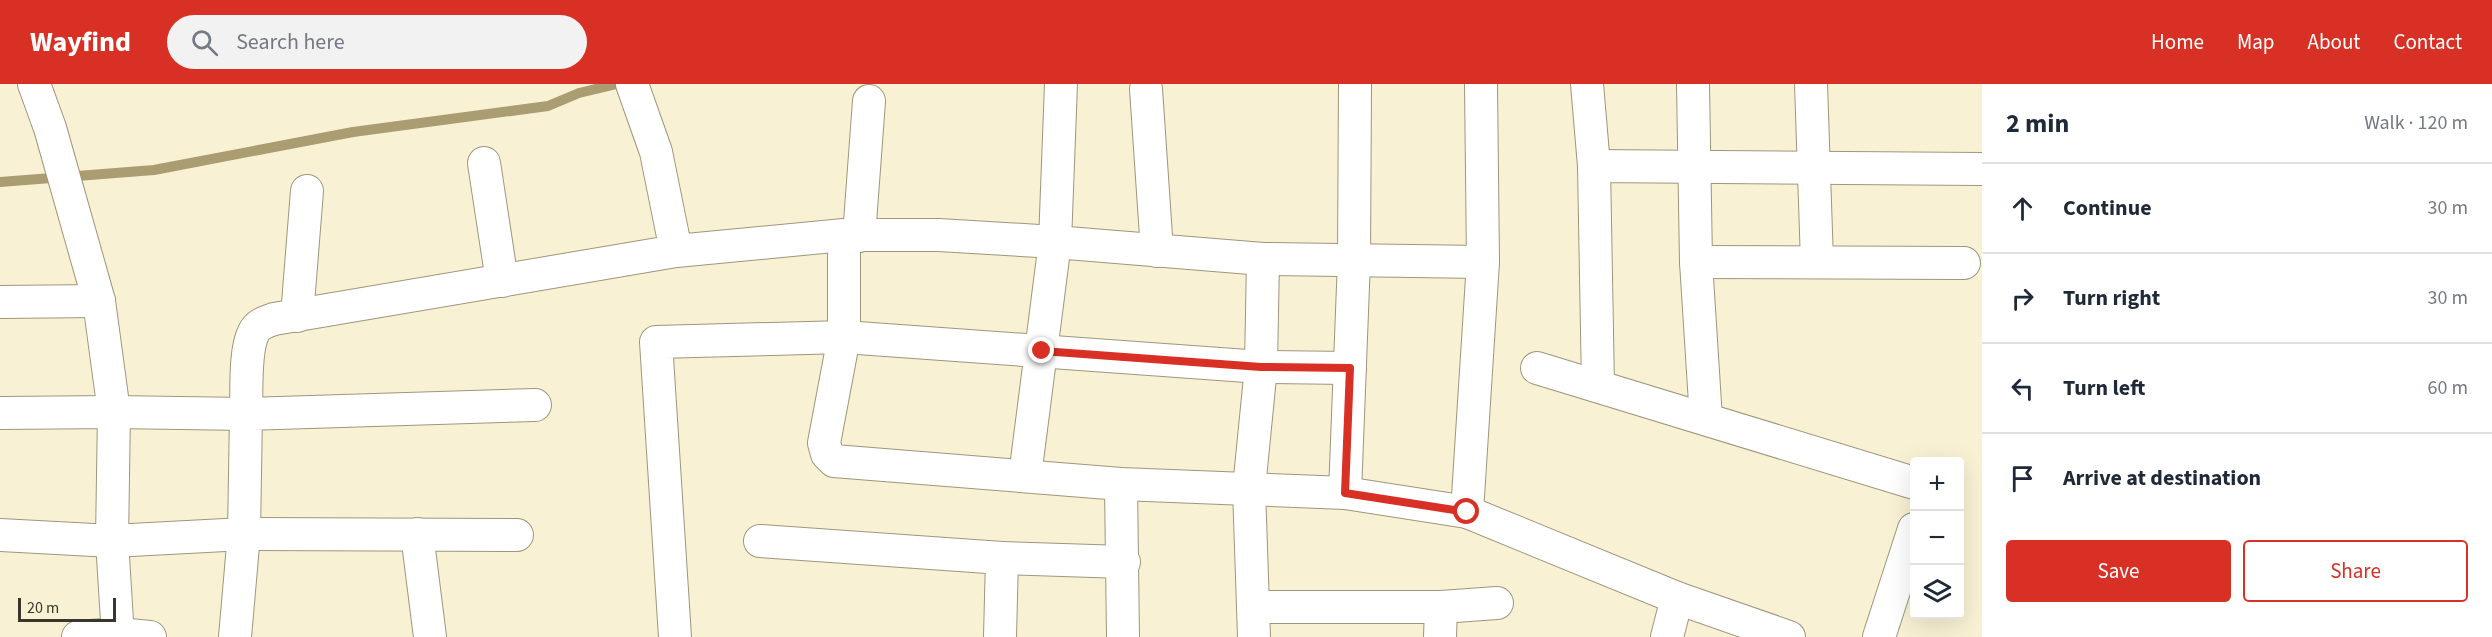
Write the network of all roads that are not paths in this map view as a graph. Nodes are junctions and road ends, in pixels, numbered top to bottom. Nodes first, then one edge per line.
1 (34, 84) edge
2 (1061, 84) edge
3 (1355, 84) edge
4 (1481, 84) edge
5 (1587, 84) edge
6 (1693, 84) edge
7 (1811, 84) edge
8 (1146, 89) dead end
9 (635, 93) edge
10 (869, 100) dead end
11 (484, 163) dead end
12 (1594, 166) junction
13 (1696, 166) junction
14 (1814, 168) junction
15 (1982, 169) edge
16 (307, 191) dead end
17 (852, 236) junction
18 (1055, 242) junction
19 (676, 251) junction
20 (1157, 251) junction
21 (1263, 259) junction
22 (1354, 260) junction
23 (1483, 262) junction
24 (1696, 262) junction
25 (1817, 262) junction
26 (1964, 263) dead end
27 (502, 281) junction
28 (99, 301) junction
29 (0, 302) edge
30 (297, 316) junction
31 (844, 337) junction
32 (1042, 351) junction
33 (1261, 367) junction
34 (1350, 368) junction
35 (1537, 368) dead end
36 (1599, 386) junction
37 (535, 405) dead end
38 (114, 412) junction
39 (0, 413) edge
40 (246, 414) junction
41 (1706, 419) junction
42 (1025, 476) junction
43 (1910, 482) edge
44 (1122, 484) junction
45 (1249, 488) junction
46 (1345, 493) junction
47 (1467, 512) junction
48 (244, 534) junction
49 (417, 534) junction
50 (517, 535) dead end
51 (0, 536) edge
52 (112, 540) junction
53 (760, 541) dead end
54 (1910, 542) edge
55 (1002, 558) junction
56 (1124, 562) junction
57 (1677, 598) junction
58 (1497, 603) dead end
59 (1254, 622) edge
60 (1440, 622) edge
61 (118, 636) edge
62 (78, 637) edge
63 (150, 637) edge
64 (235, 637) edge
65 (430, 637) edge
66 (675, 637) edge
67 (1000, 637) edge
68 (1123, 637) edge
69 (1667, 637) edge
70 (1789, 637) edge
71 (1879, 637) edge

1 - 28 street
2 - 18 street
3 - 22 street
4 - 23 street
5 - 12 street
6 - 13 street
7 - 14 street
8 - 20 street
9 - 19 street
10 - 17 street
11 - 27 street
12 - 13 street
12 - 36 street
13 - 14 street
13 - 24 street
14 - 15 street
14 - 25 street
16 - 30 street
17 - 18 street
17 - 19 street
17 - 31 street
18 - 20 street
18 - 32 street
19 - 27 street
20 - 21 street
21 - 22 street
21 - 33 street
22 - 23 street
22 - 34 street
23 - 47 street
24 - 25 street
24 - 41 street
25 - 26 street
27 - 30 street
28 - 29 street
28 - 38 street
30 - 40 street
31 - 32 street
31 - 42 street
31 - 66 street
32 - 33 street
32 - 42 street
33 - 34 street
33 - 45 street
34 - 46 street
35 - 36 street
36 - 41 street
37 - 40 street
38 - 39 street
38 - 40 street
38 - 52 street
40 - 48 street
41 - 43 street
42 - 44 street
44 - 45 street
44 - 56 street
45 - 46 street
45 - 59 street
46 - 47 street
47 - 57 street
48 - 49 street
48 - 52 street
48 - 64 street
49 - 50 street
49 - 65 street
51 - 52 street
52 - 61 street
53 - 55 street
54 - 71 street
55 - 56 street
55 - 67 street
56 - 68 street
57 - 69 street
57 - 70 street
58 - 60 street
59 - 60 street
61 - 62 street
61 - 63 street

